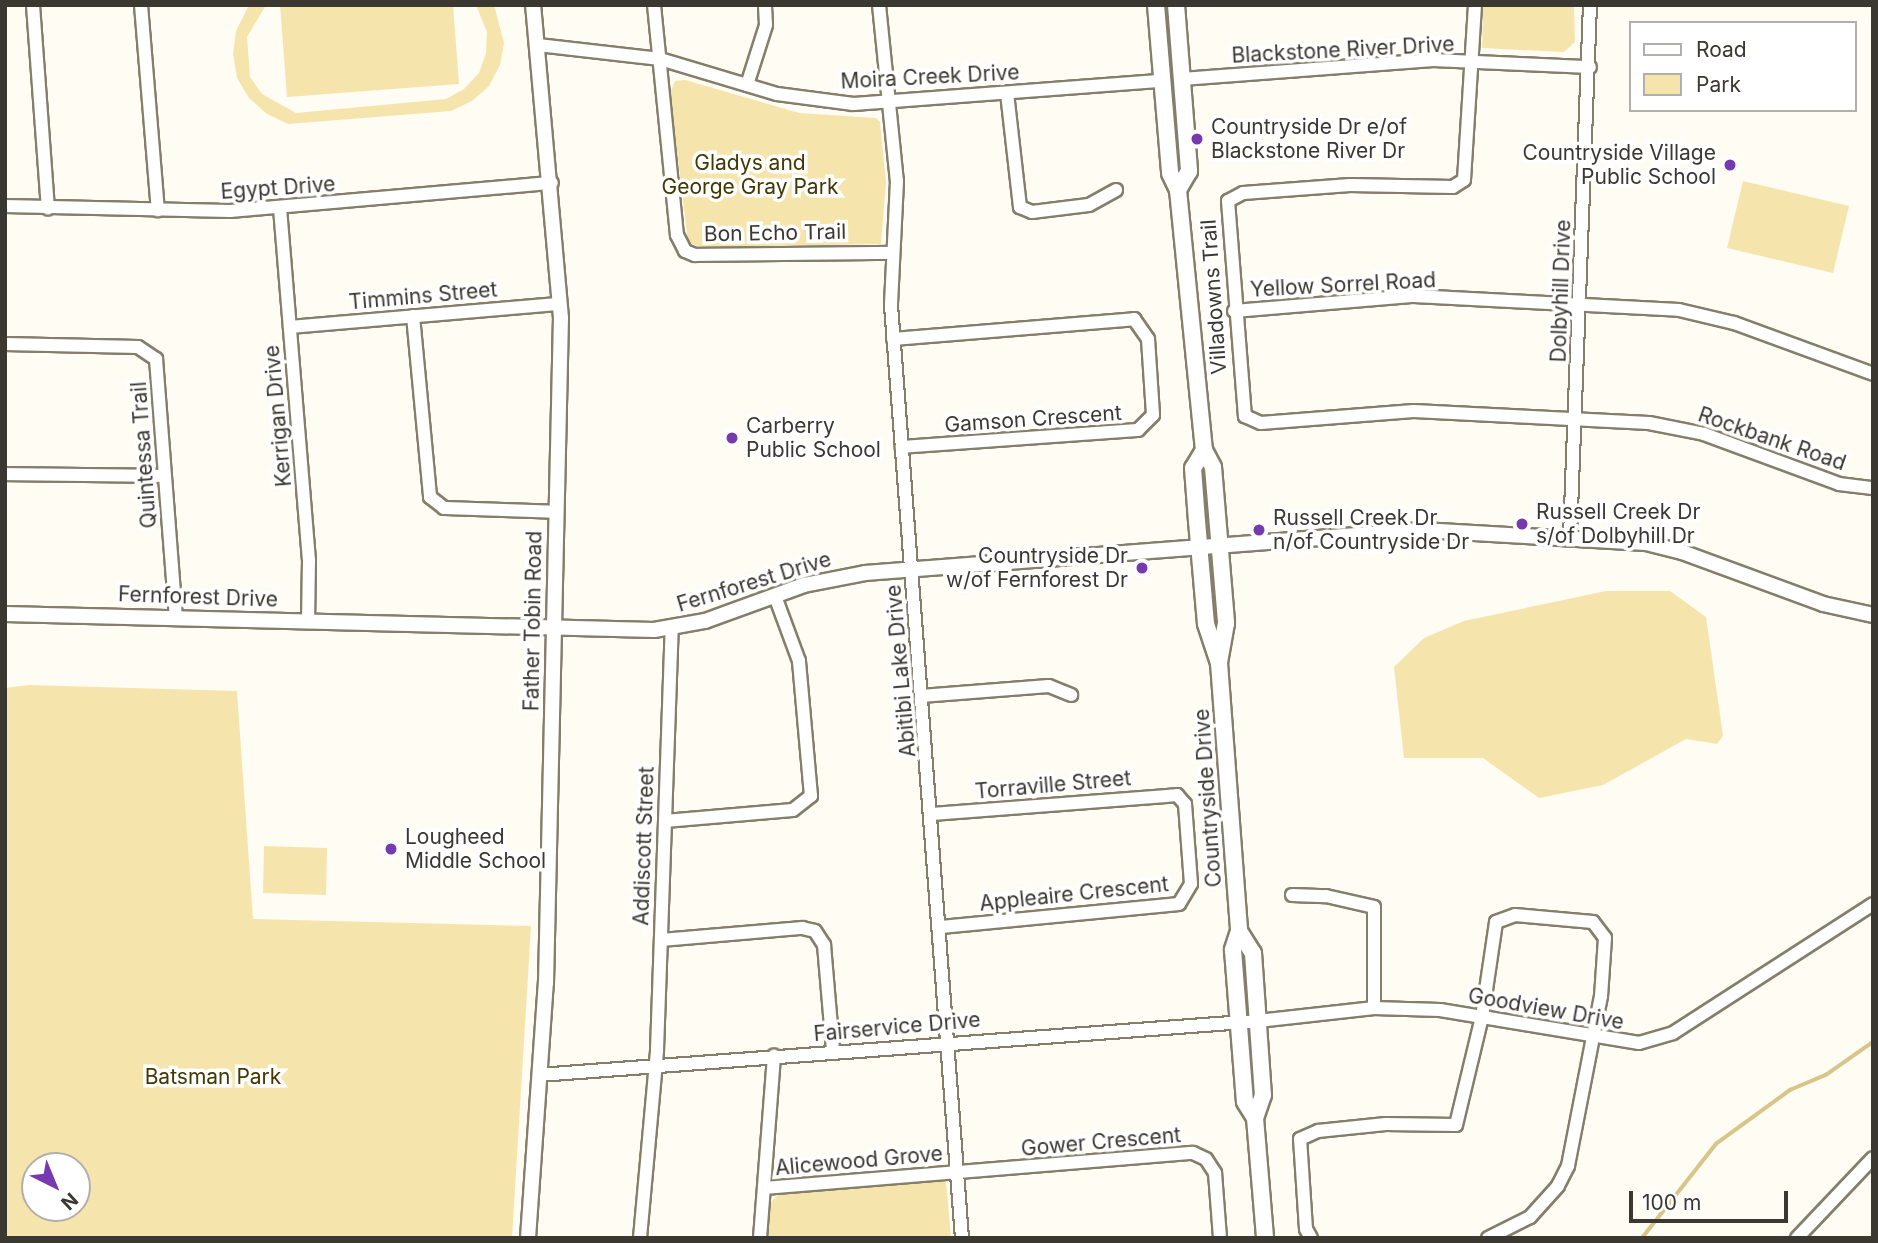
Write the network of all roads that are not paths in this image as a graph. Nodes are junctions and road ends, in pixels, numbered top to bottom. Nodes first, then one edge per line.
1 (33, 5) edge
2 (141, 5) edge
3 (533, 5) edge
4 (654, 5) edge
5 (765, 5) edge
6 (879, 5) edge
7 (1156, 5) edge
8 (1176, 5) edge
9 (1475, 5) edge
10 (1590, 5) edge
11 (538, 45) junction
12 (660, 59) junction
13 (1473, 62) junction
14 (1590, 67) junction
15 (1182, 79) junction
16 (1162, 81) junction
17 (747, 85) junction
18 (1007, 93) junction
19 (890, 102) junction
20 (552, 183) junction
21 (1116, 190) dead end
22 (1178, 190) junction
23 (5, 206) edge
24 (48, 208) junction
25 (280, 208) junction
26 (158, 210) junction
27 (893, 253) junction
28 (560, 304) junction
29 (1580, 305) junction
30 (1234, 311) junction
31 (413, 316) junction
32 (290, 327) junction
33 (893, 339) junction
34 (5, 344) edge
35 (1873, 374) edge
36 (1575, 418) junction
37 (902, 447) junction
38 (1204, 450) junction
39 (5, 474) edge
40 (164, 476) junction
41 (1873, 488) edge
42 (556, 512) junction
43 (1570, 537) junction
44 (1219, 548) junction
45 (1199, 550) junction
46 (912, 570) junction
47 (775, 596) junction
48 (5, 614) edge
49 (1873, 615) edge
50 (176, 618) junction
51 (309, 621) junction
52 (672, 628) junction
53 (555, 629) junction
54 (1219, 663) junction
55 (1071, 695) dead end
56 (921, 696) junction
57 (1177, 795) joint
58 (932, 814) junction
59 (665, 821) junction
60 (1292, 895) dead end
61 (1873, 904) edge
62 (941, 927) junction
63 (1239, 931) junction
64 (661, 940) junction
65 (1374, 1008) junction
66 (1482, 1017) junction
67 (1258, 1021) junction
68 (1239, 1022) junction
69 (1594, 1038) junction
70 (950, 1042) junction
71 (833, 1051) junction
72 (774, 1056) junction
73 (656, 1066) junction
74 (539, 1075) junction
75 (1255, 1118) junction
76 (1873, 1158) edge
77 (957, 1173) junction
78 (764, 1188) junction
79 (528, 1238) edge
80 (640, 1238) edge
81 (760, 1238) edge
82 (962, 1238) edge
83 (1220, 1238) edge
84 (1265, 1238) edge
85 (1311, 1238) edge
86 (1488, 1238) edge
87 (1797, 1238) edge

1 - 24 street
2 - 26 street
3 - 11 street, Father Tobin Road
4 - 12 street
5 - 17 street
6 - 19 street, Abitibi Lake Drive
7 - 16 main road, Countryside Drive
8 - 15 main road, Countryside Drive
9 - 13 street
10 - 14 street, Dolbyhill Drive
11 - 12 street, Moira Creek Drive
11 - 20 street, Father Tobin Road
12 - 17 street, Moira Creek Drive
12 - 27 street, Bon Echo Trail
13 - 14 street, Blackstone River Drive
13 - 15 street, Blackstone River Drive
13 - 30 street, Villadowns Trail
14 - 29 street, Dolbyhill Drive
15 - 16 street
15 - 22 main road, Countryside Drive
16 - 18 street, Moira Creek Drive
16 - 22 main road, Countryside Drive
17 - 19 street, Moira Creek Drive
18 - 19 street, Moira Creek Drive
18 - 21 street
19 - 27 street, Abitibi Lake Drive
20 - 25 street, Egypt Drive
20 - 28 street, Father Tobin Road
22 - 38 main road, Countryside Drive
23 - 24 street, Egypt Drive
24 - 26 street, Egypt Drive
25 - 26 street, Egypt Drive
25 - 32 street, Kerrigan Drive
27 - 33 street, Abitibi Lake Drive
28 - 31 street, Timmins Street
28 - 42 street, Father Tobin Road
29 - 30 street, Yellow Sorrel Road
29 - 35 street, Yellow Sorrel Road
29 - 36 street, Dolbyhill Drive
30 - 36 street, Villadowns Trail
31 - 32 street, Timmins Street
31 - 42 street
32 - 51 street, Kerrigan Drive
33 - 37 street, Abitibi Lake Drive
33 - 37 street, Gamson Crescent
34 - 40 street, Quintessa Trail
36 - 41 street, Rockbank Road
36 - 43 street, Dolbyhill Drive
37 - 46 street, Abitibi Lake Drive
38 - 44 main road, Countryside Drive
38 - 45 main road, Countryside Drive
39 - 40 street
40 - 50 street, Quintessa Trail
42 - 53 street, Father Tobin Road
43 - 44 street, Fernforest Drive
43 - 49 street, Fernforest Drive
44 - 45 street, Fernforest Drive
44 - 54 main road, Countryside Drive
45 - 46 street, Fernforest Drive
45 - 54 main road, Countryside Drive
46 - 47 street, Fernforest Drive
46 - 56 street, Abitibi Lake Drive
47 - 52 street, Fernforest Drive
47 - 59 street
48 - 50 street, Fernforest Drive
50 - 51 street, Fernforest Drive
51 - 53 street, Fernforest Drive
52 - 53 street, Fernforest Drive
52 - 59 street, Addiscott Street
53 - 74 street, Father Tobin Road
54 - 63 main road, Countryside Drive
55 - 56 street
56 - 58 street, Abitibi Lake Drive
57 - 58 street, Torraville Street
57 - 62 street, Appleaire Crescent
58 - 62 street, Abitibi Lake Drive
59 - 64 street, Addiscott Street
60 - 65 street
61 - 69 street, Goodview Drive
62 - 70 street, Abitibi Lake Drive
63 - 67 main road, Countryside Drive
63 - 68 main road, Countryside Drive
64 - 71 street
64 - 73 street, Addiscott Street
65 - 66 street, Goodview Drive
65 - 67 street, Goodview Drive
66 - 69 street, Goodview Drive
66 - 69 street
66 - 85 street
67 - 68 street, Fairservice Drive
67 - 75 main road, Countryside Drive
68 - 70 street, Fairservice Drive
68 - 75 main road, Countryside Drive
69 - 86 street
70 - 71 street, Fairservice Drive
70 - 77 street, Abitibi Lake Drive
71 - 72 street, Fairservice Drive
72 - 73 street, Fairservice Drive
72 - 78 street
73 - 74 street, Fairservice Drive
73 - 80 street, Addiscott Street
74 - 79 street, Father Tobin Road
75 - 84 main road, Countryside Drive
76 - 87 street
77 - 78 street, Alicewood Grove
77 - 82 street, Abitibi Lake Drive
77 - 83 street, Gower Crescent
78 - 81 street

